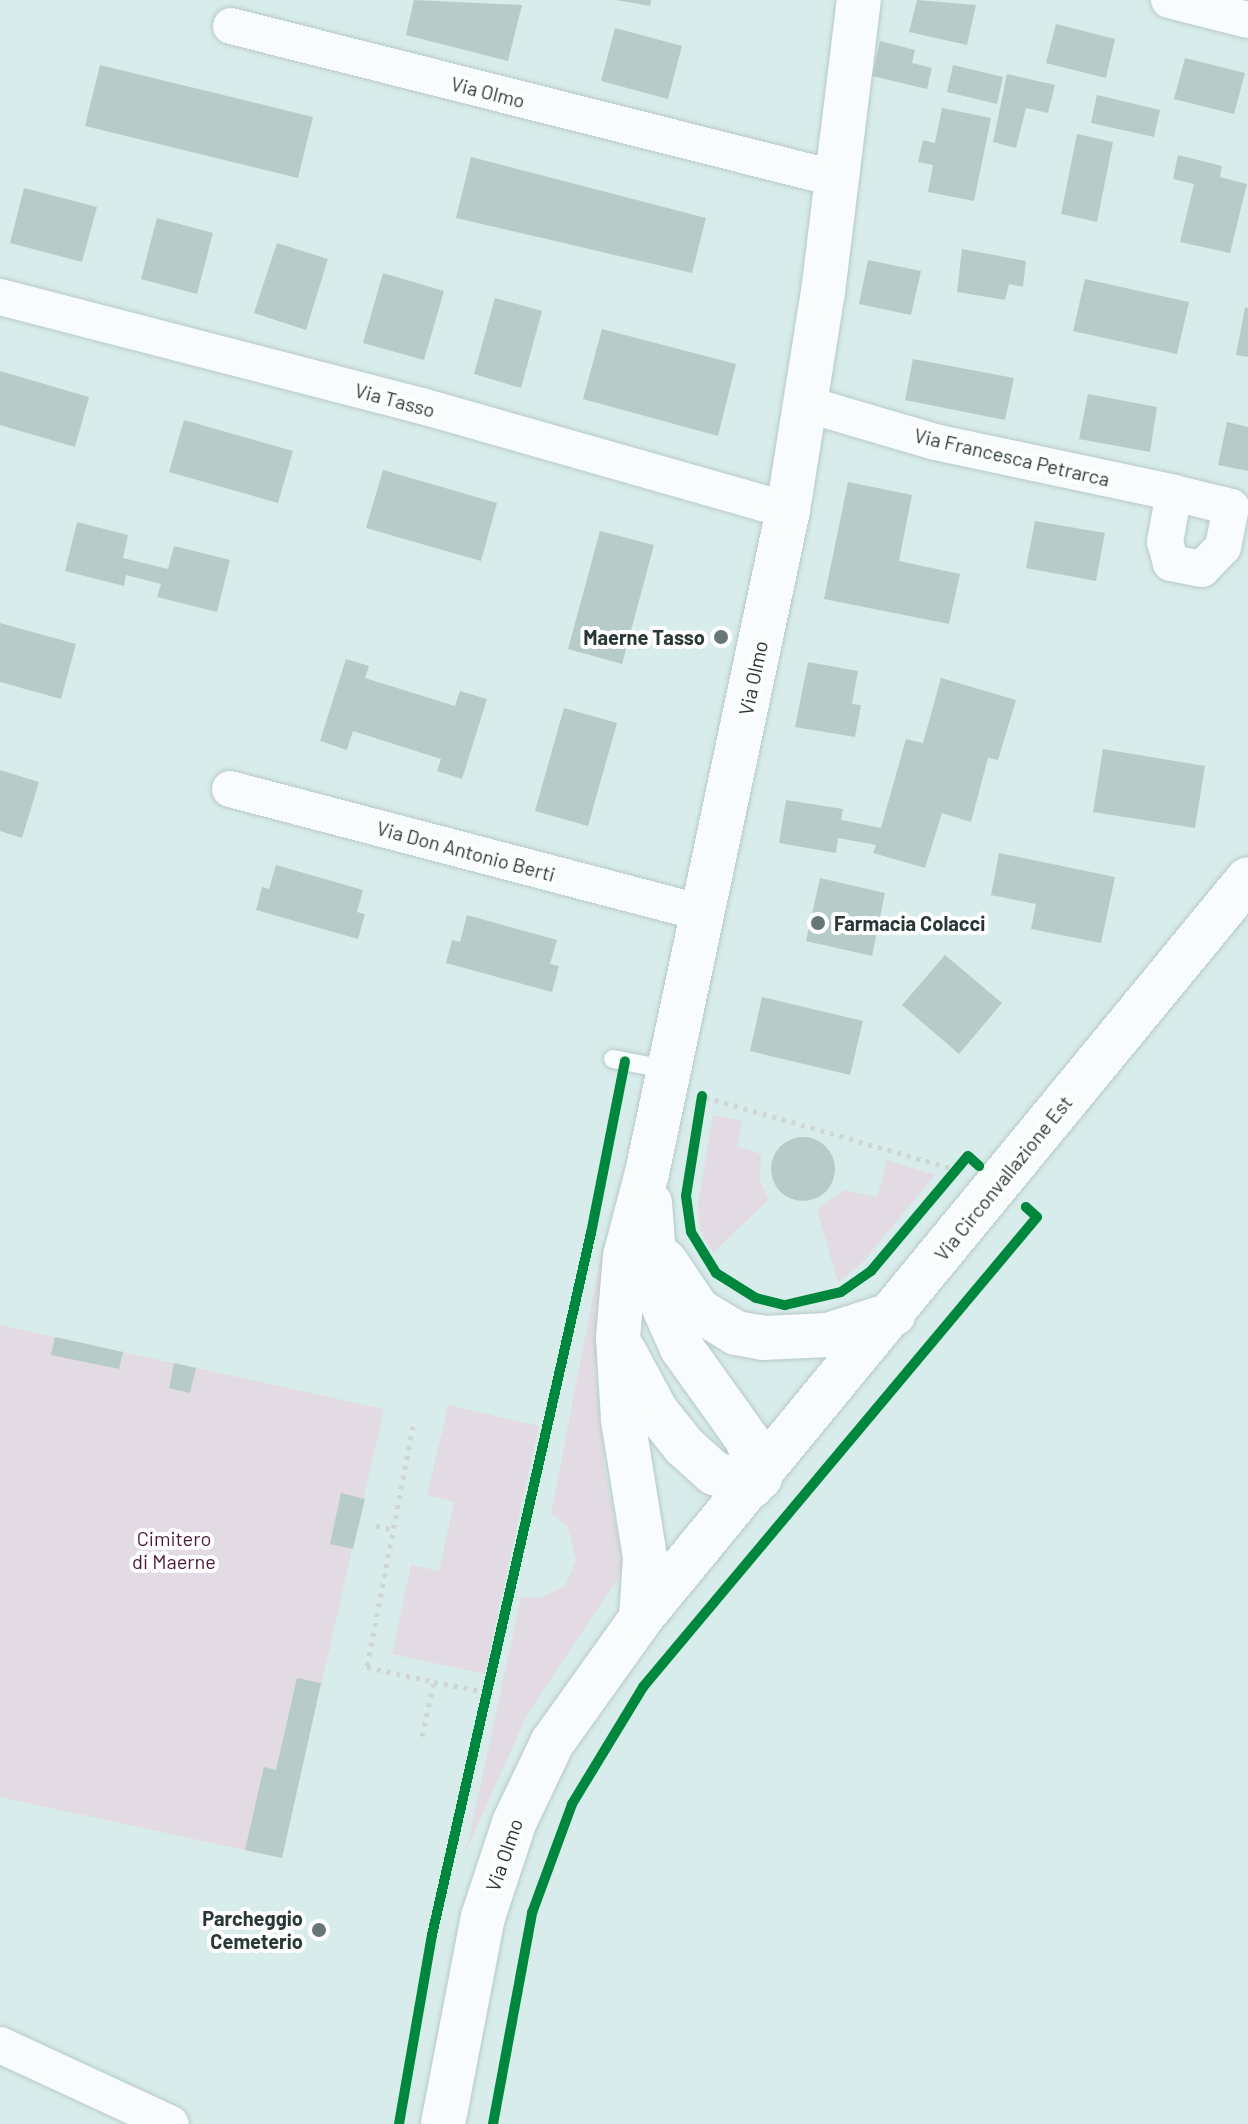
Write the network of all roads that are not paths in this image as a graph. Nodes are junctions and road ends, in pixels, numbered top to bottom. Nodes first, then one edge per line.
1 (859, 0) edge
2 (1169, 0) edge
3 (1248, 20) edge
4 (231, 26) dead end
5 (838, 179) junction
6 (0, 297) edge
7 (806, 404) junction
8 (1174, 493) dead end
9 (788, 510) junction
10 (230, 789) dead end
11 (1248, 879) edge
12 (702, 913) junction
13 (613, 1059) dead end
14 (685, 1083) junction
15 (647, 1173) junction
16 (653, 1236) junction
17 (894, 1314) junction
18 (618, 1338) junction
19 (756, 1482) junction
20 (641, 1618) junction
21 (0, 2045) edge
22 (171, 2124) edge
23 (443, 2124) edge

1 - 5 street, Via Olmo
2 - 3 street
4 - 5 street, Via Olmo
5 - 7 street, Via Olmo
6 - 9 street, Via Tasso
7 - 8 street, Via Francesca Petrarca
7 - 9 street, Via Olmo
9 - 12 street, Via Olmo
10 - 12 street, Via Don Antonio Berti
11 - 17 street, Via Circonvallazione Est
12 - 14 street, Via Olmo
13 - 14 lane
14 - 15 street, Via Olmo
15 - 16 street, Via Olmo
15 - 18 street, Via Olmo
16 - 17 street, Via Olmo
16 - 19 street, Via Olmo
17 - 19 street, Via Circonvallazione Est
18 - 19 street
18 - 20 street, Via Olmo
19 - 20 street, Via Olmo
20 - 23 street, Via Olmo
21 - 22 street

